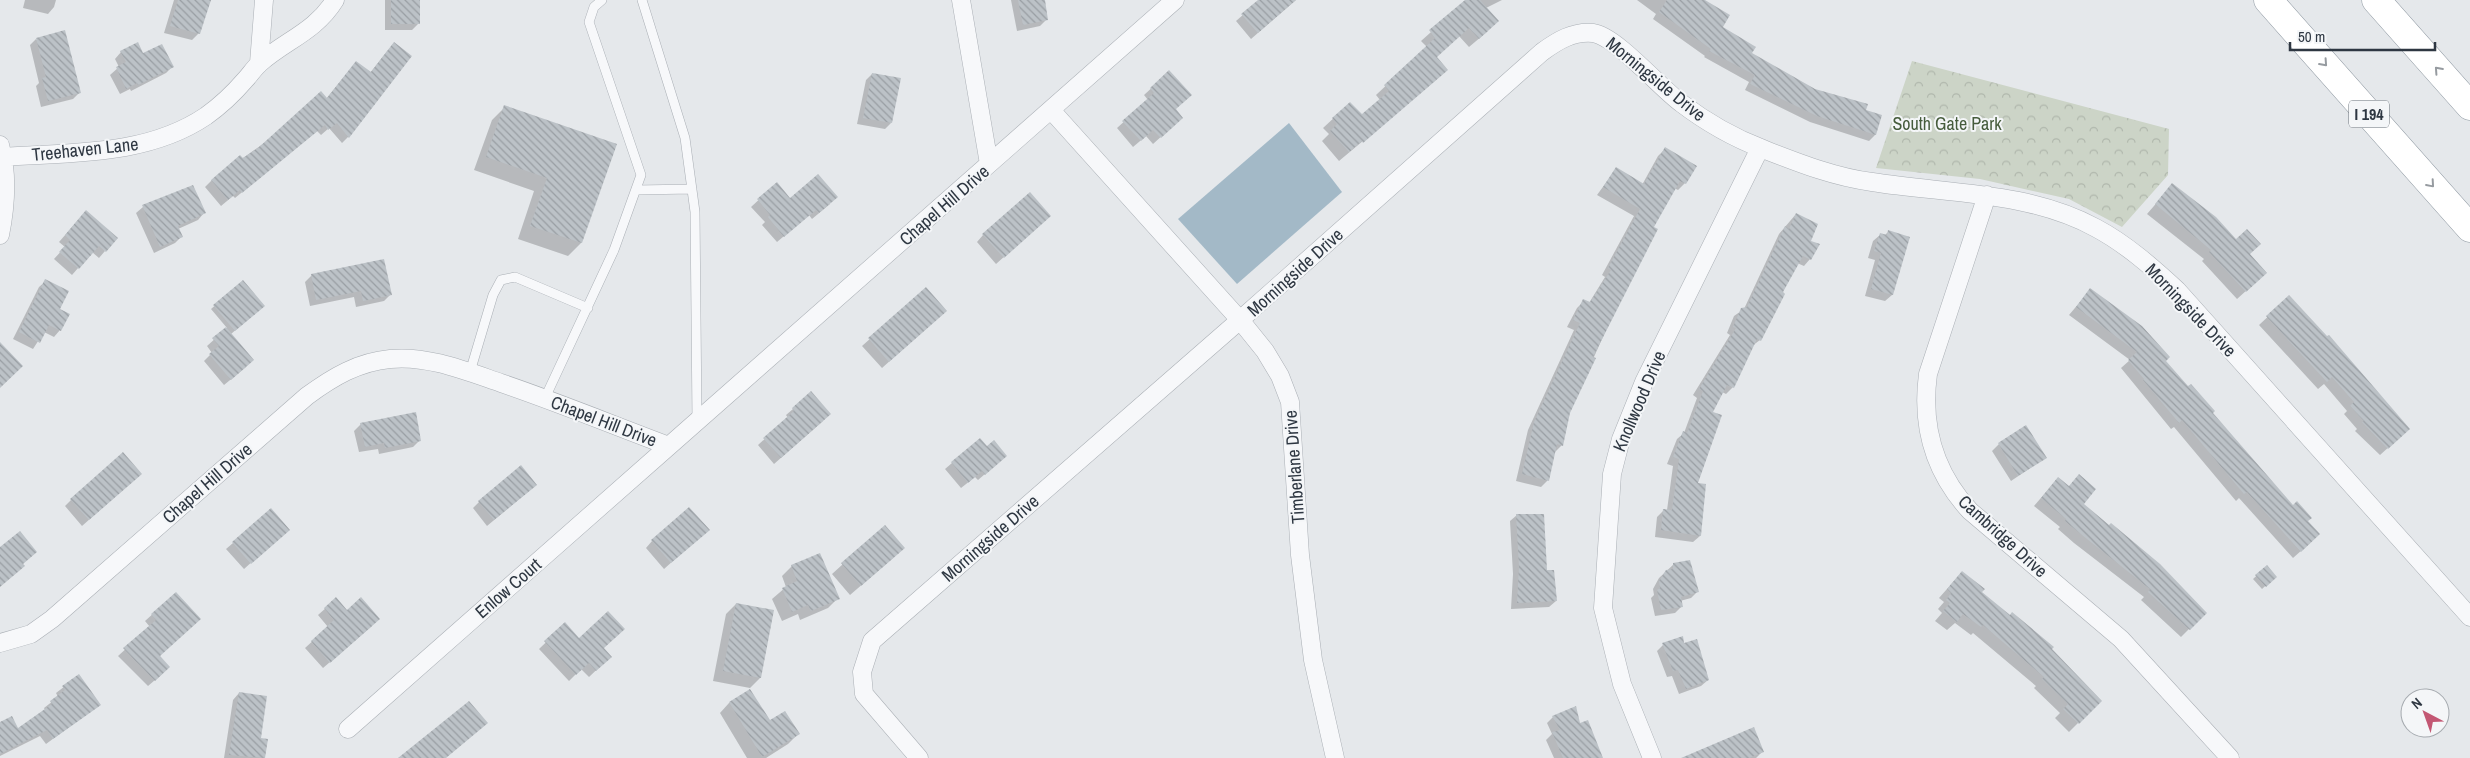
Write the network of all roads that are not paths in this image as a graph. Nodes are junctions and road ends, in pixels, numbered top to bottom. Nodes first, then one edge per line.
1 (264, 0) edge
2 (334, 0) edge
3 (602, 0) edge
4 (642, 0) edge
5 (961, 0) edge
6 (1175, 0) edge
7 (2268, 0) edge
8 (2376, 0) edge
9 (259, 63) junction
10 (2470, 106) edge
11 (1051, 110) junction
12 (1760, 148) junction
13 (2, 151) edge
14 (989, 164) junction
15 (692, 189) junction
16 (637, 190) junction
17 (1987, 195) junction
18 (2470, 228) edge
19 (0, 235) edge
20 (588, 308) junction
21 (1240, 320) junction
22 (470, 372) junction
23 (545, 398) junction
24 (697, 423) junction
25 (669, 446) junction
26 (2470, 617) edge
27 (0, 643) edge
28 (348, 729) dead end
29 (919, 758) edge
30 (1335, 758) edge
31 (1652, 758) edge
32 (2230, 758) edge

1 - 9 street
2 - 9 street, Treehaven Lane
3 - 16 lane
4 - 15 lane
5 - 14 street
6 - 11 street, Chapel Hill Drive
7 -> 18 highway, I 194
10 -> 8 highway
9 - 13 street, Treehaven Lane
11 - 14 street, Chapel Hill Drive
11 - 21 street, Timberlane Drive
12 - 17 street, Morningside Drive
12 - 21 street, Morningside Drive
12 - 31 street, Knollwood Drive
13 - 19 street
14 - 24 street, Chapel Hill Drive
15 - 16 lane
15 - 24 lane
16 - 20 lane
17 - 26 street, Morningside Drive
17 - 32 street, Cambridge Drive
20 - 22 lane
20 - 23 lane
21 - 29 street, Morningside Drive
21 - 30 street, Timberlane Drive
22 - 23 street, Chapel Hill Drive
22 - 27 street, Chapel Hill Drive
23 - 25 street, Chapel Hill Drive
24 - 25 street, Chapel Hill Drive
25 - 28 street, Enlow Court

